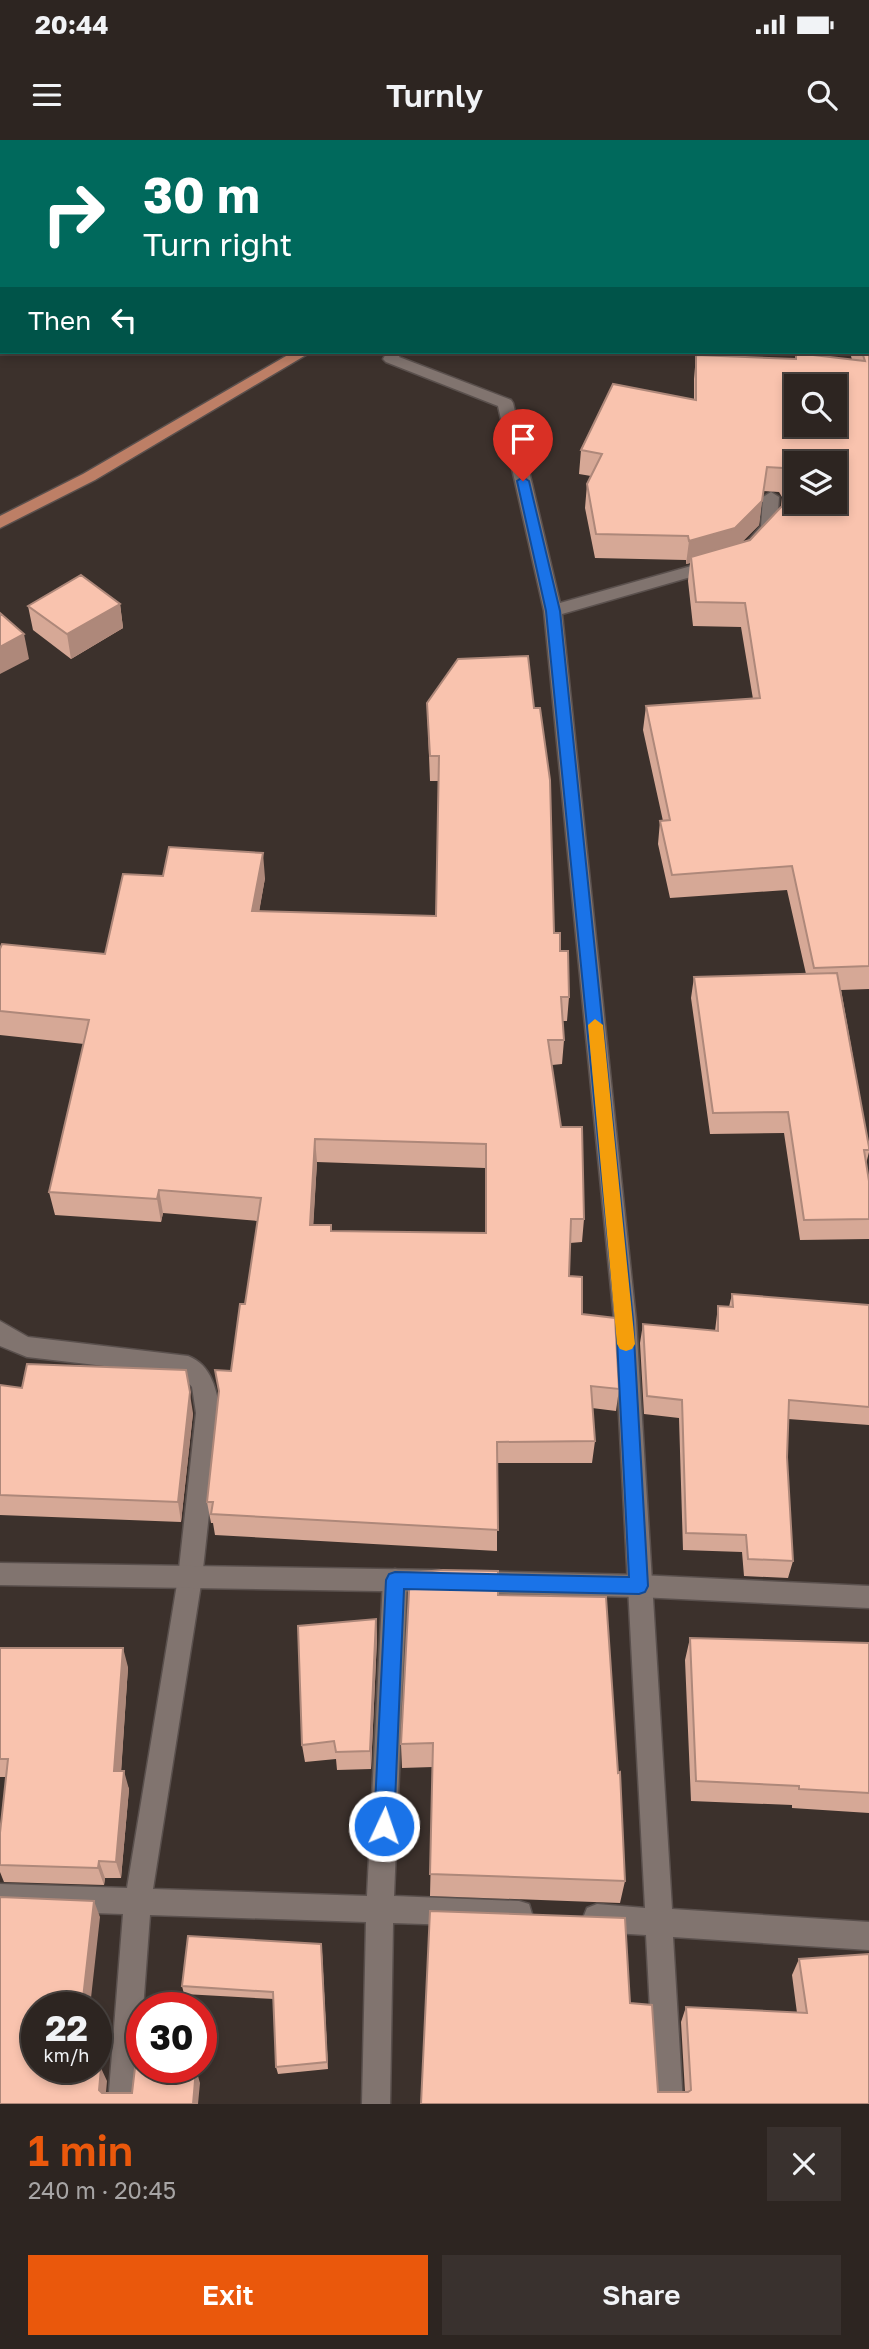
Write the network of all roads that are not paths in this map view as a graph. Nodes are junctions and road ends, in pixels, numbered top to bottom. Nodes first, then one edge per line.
1 (300, 354) edge
2 (393, 354) edge
3 (771, 497) dead end
4 (0, 523) edge
5 (553, 611) junction
6 (0, 1331) edge
7 (0, 1574) edge
8 (190, 1578) junction
9 (395, 1580) junction
10 (639, 1586) junction
11 (869, 1597) edge
12 (0, 1897) edge
13 (138, 1900) junction
14 (380, 1908) junction
15 (660, 1920) junction
16 (869, 1936) edge
17 (122, 2104) edge
18 (376, 2104) edge
19 (668, 2104) edge

1 - 4 main road
2 - 5 street
3 - 5 street
5 - 10 street
6 - 8 street
7 - 8 street
8 - 9 street
8 - 13 street
9 - 10 street
9 - 14 street
10 - 11 street
10 - 15 street
12 - 13 street
13 - 14 street
13 - 17 street
14 - 15 street
14 - 18 street
15 - 16 street
15 - 19 street

